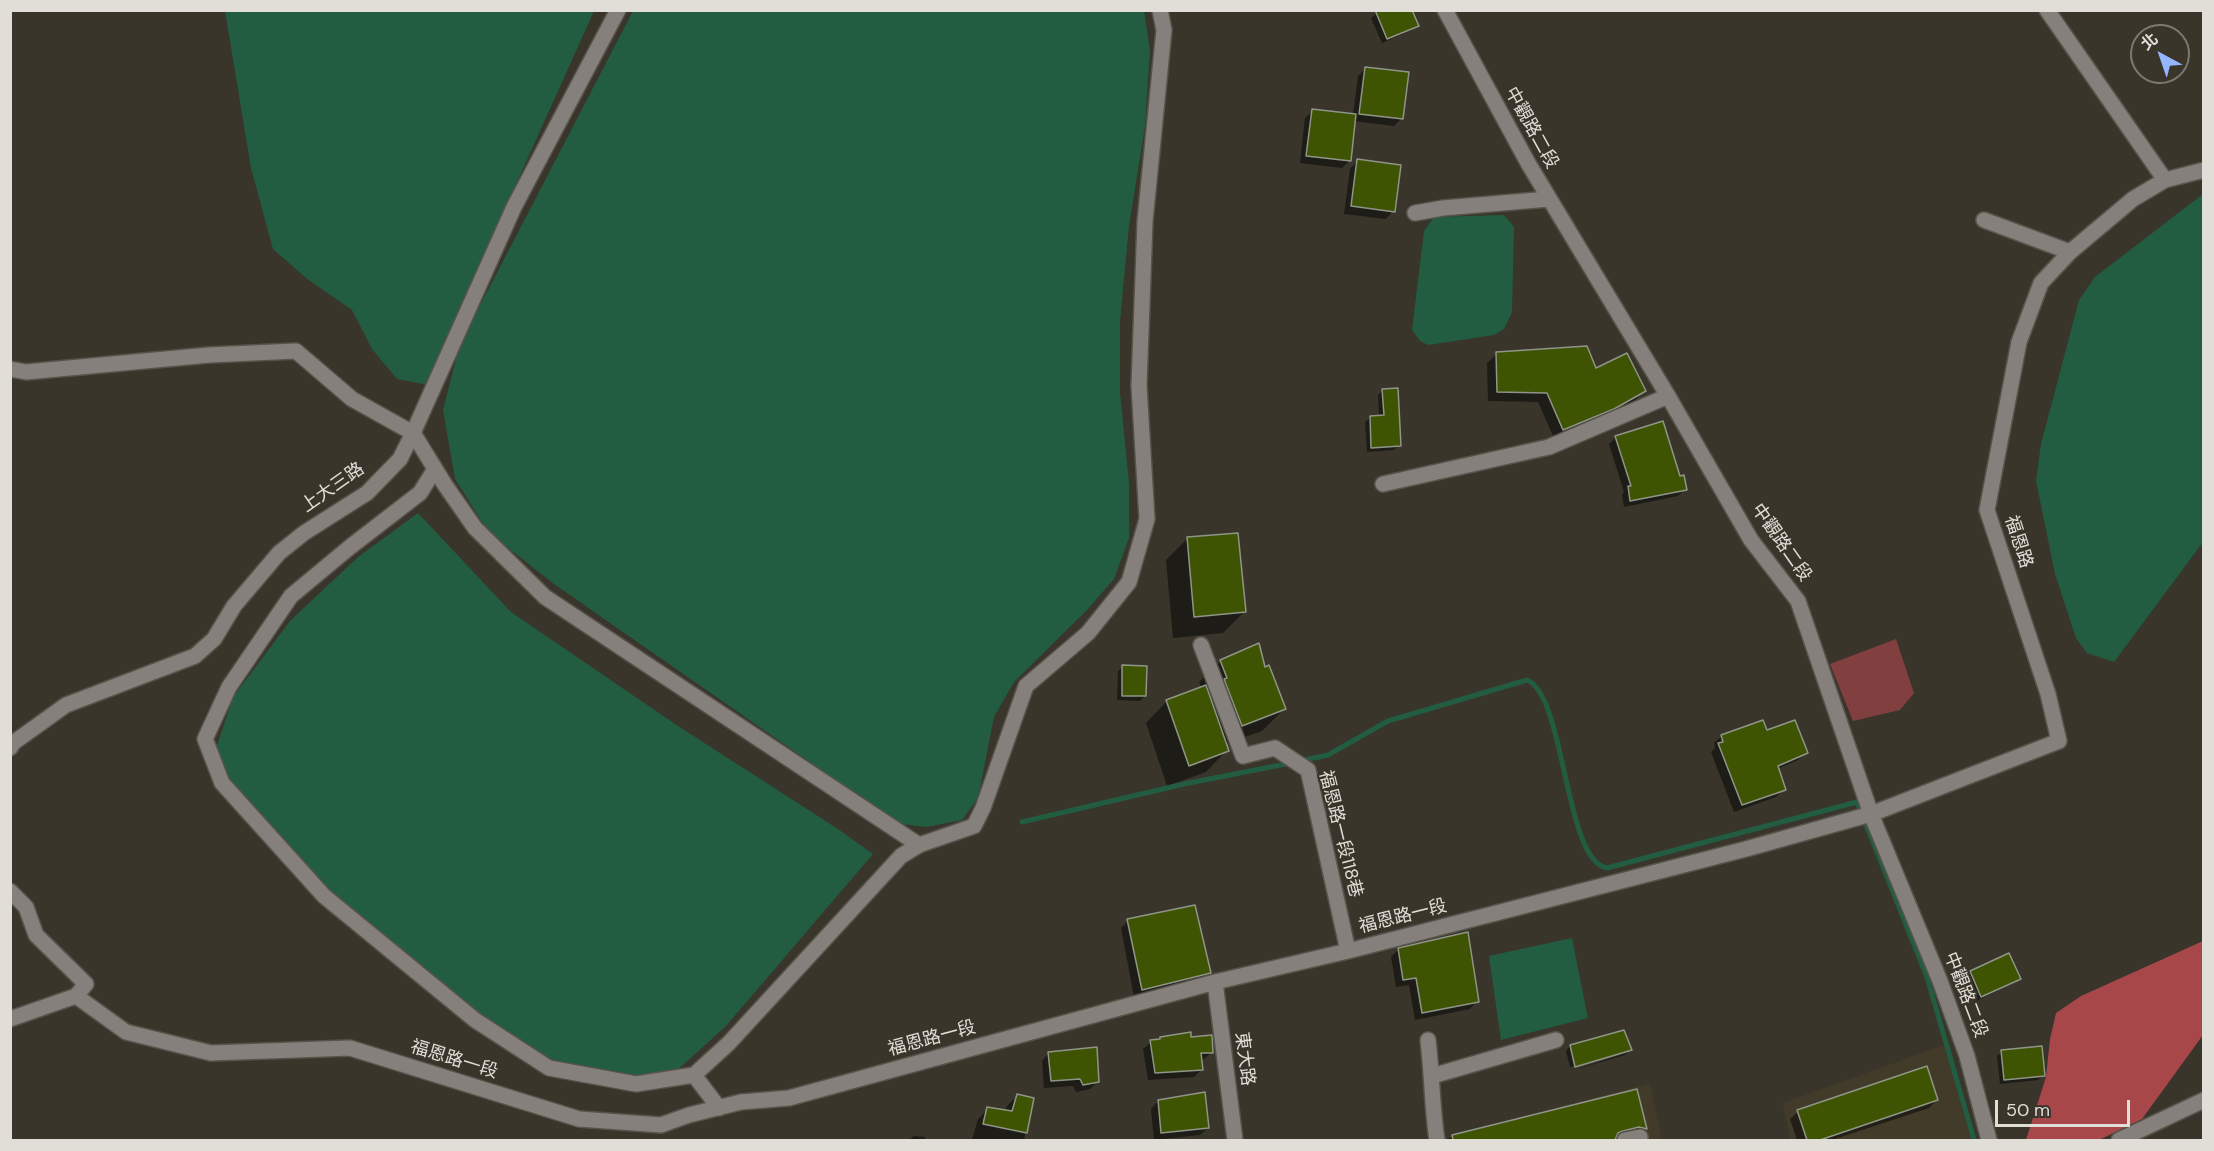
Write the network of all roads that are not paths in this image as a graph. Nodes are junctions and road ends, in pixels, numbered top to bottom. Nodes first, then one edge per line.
1 (618, 10) edge
2 (1160, 10) edge
3 (1445, 10) edge
4 (2048, 10) edge
5 (2204, 170) edge
6 (2165, 180) junction
7 (1549, 199) junction
8 (1415, 213) dead end
9 (1984, 220) dead end
10 (2070, 252) junction
11 (10, 369) edge
12 (1668, 396) junction
13 (413, 433) junction
14 (435, 469) junction
15 (1383, 484) dead end
16 (1201, 645) dead end
17 (10, 748) edge
18 (1871, 813) junction
19 (919, 845) junction
20 (10, 891) edge
21 (1348, 951) junction
22 (1215, 982) junction
23 (76, 996) junction
24 (10, 1019) edge
25 (1428, 1040) dead end
26 (1556, 1040) dead end
27 (694, 1075) junction
28 (1432, 1076) junction
29 (2204, 1100) edge
30 (719, 1108) junction
31 (1640, 1137) dead end
32 (1235, 1140) edge
33 (1437, 1140) edge
34 (1625, 1140) edge
35 (1989, 1140) edge
36 (2119, 1140) edge

1 - 13 street, 上大三路
2 - 19 street
3 - 7 street, 中觀路二段
4 - 6 street
5 - 6 street, 福恩路
6 - 10 street, 福恩路
7 - 8 street
7 - 12 street, 中觀路二段
9 - 10 street
10 - 18 street, 福恩路
11 - 13 street
12 - 15 street
12 - 18 street, 中觀路二段
13 - 14 street
13 - 17 street, 上大三路
14 - 19 street
14 - 27 street
16 - 21 street, 福恩路一段118巷
18 - 21 street, 福恩路一段
18 - 35 street, 中觀路二段
19 - 27 street
20 - 23 street
21 - 22 street, 福恩路一段
22 - 30 street, 福恩路一段
22 - 32 street, 東大路
23 - 24 street
23 - 30 street, 福恩路一段
25 - 28 street
26 - 28 street
27 - 30 street
28 - 33 street
29 - 36 street
31 - 34 street

